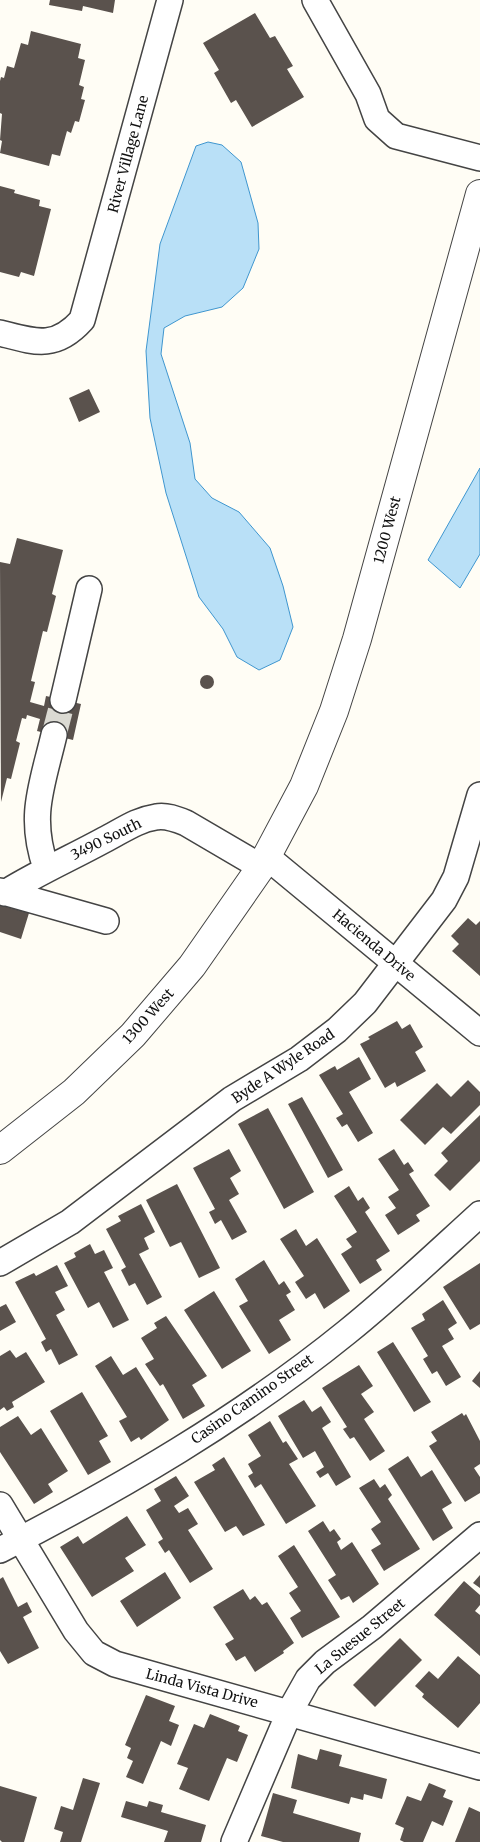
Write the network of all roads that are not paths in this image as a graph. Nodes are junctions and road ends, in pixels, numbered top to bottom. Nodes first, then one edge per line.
1 (170, 0) edge
2 (315, 0) edge
3 (480, 158) edge
4 (480, 194) edge
5 (0, 333) edge
6 (89, 590) dead end
7 (63, 700) tunnel mouth
8 (54, 735) tunnel mouth
9 (480, 795) edge
10 (264, 862) junction
11 (46, 868) junction
12 (3, 892) edge
13 (106, 921) dead end
14 (395, 963) junction
15 (480, 1033) edge
16 (0, 1150) edge
17 (480, 1214) edge
18 (0, 1263) edge
19 (0, 1505) edge
20 (480, 1535) edge
21 (10, 1545) edge
22 (290, 1711) junction
23 (480, 1767) edge
24 (234, 1842) edge

1 - 5 street, River Village Lane
2 - 3 street
4 - 10 street, 1200 West
6 - 7 street
8 - 11 street
9 - 14 street, Byde A Wyle Road
10 - 11 street, 3490 South
10 - 14 street, Hacienda Drive
10 - 16 street, 1300 West
11 - 12 street, 3490 South
12 - 13 street
14 - 15 street, Hacienda Drive
14 - 18 street, Byde A Wyle Road
17 - 21 street, Casino Camino Street
19 - 21 street, Linda Vista Drive
20 - 22 street, La Suesue Street
21 - 22 street, Linda Vista Drive
22 - 23 street, Linda Vista Drive
22 - 24 street, La Suesue Street

